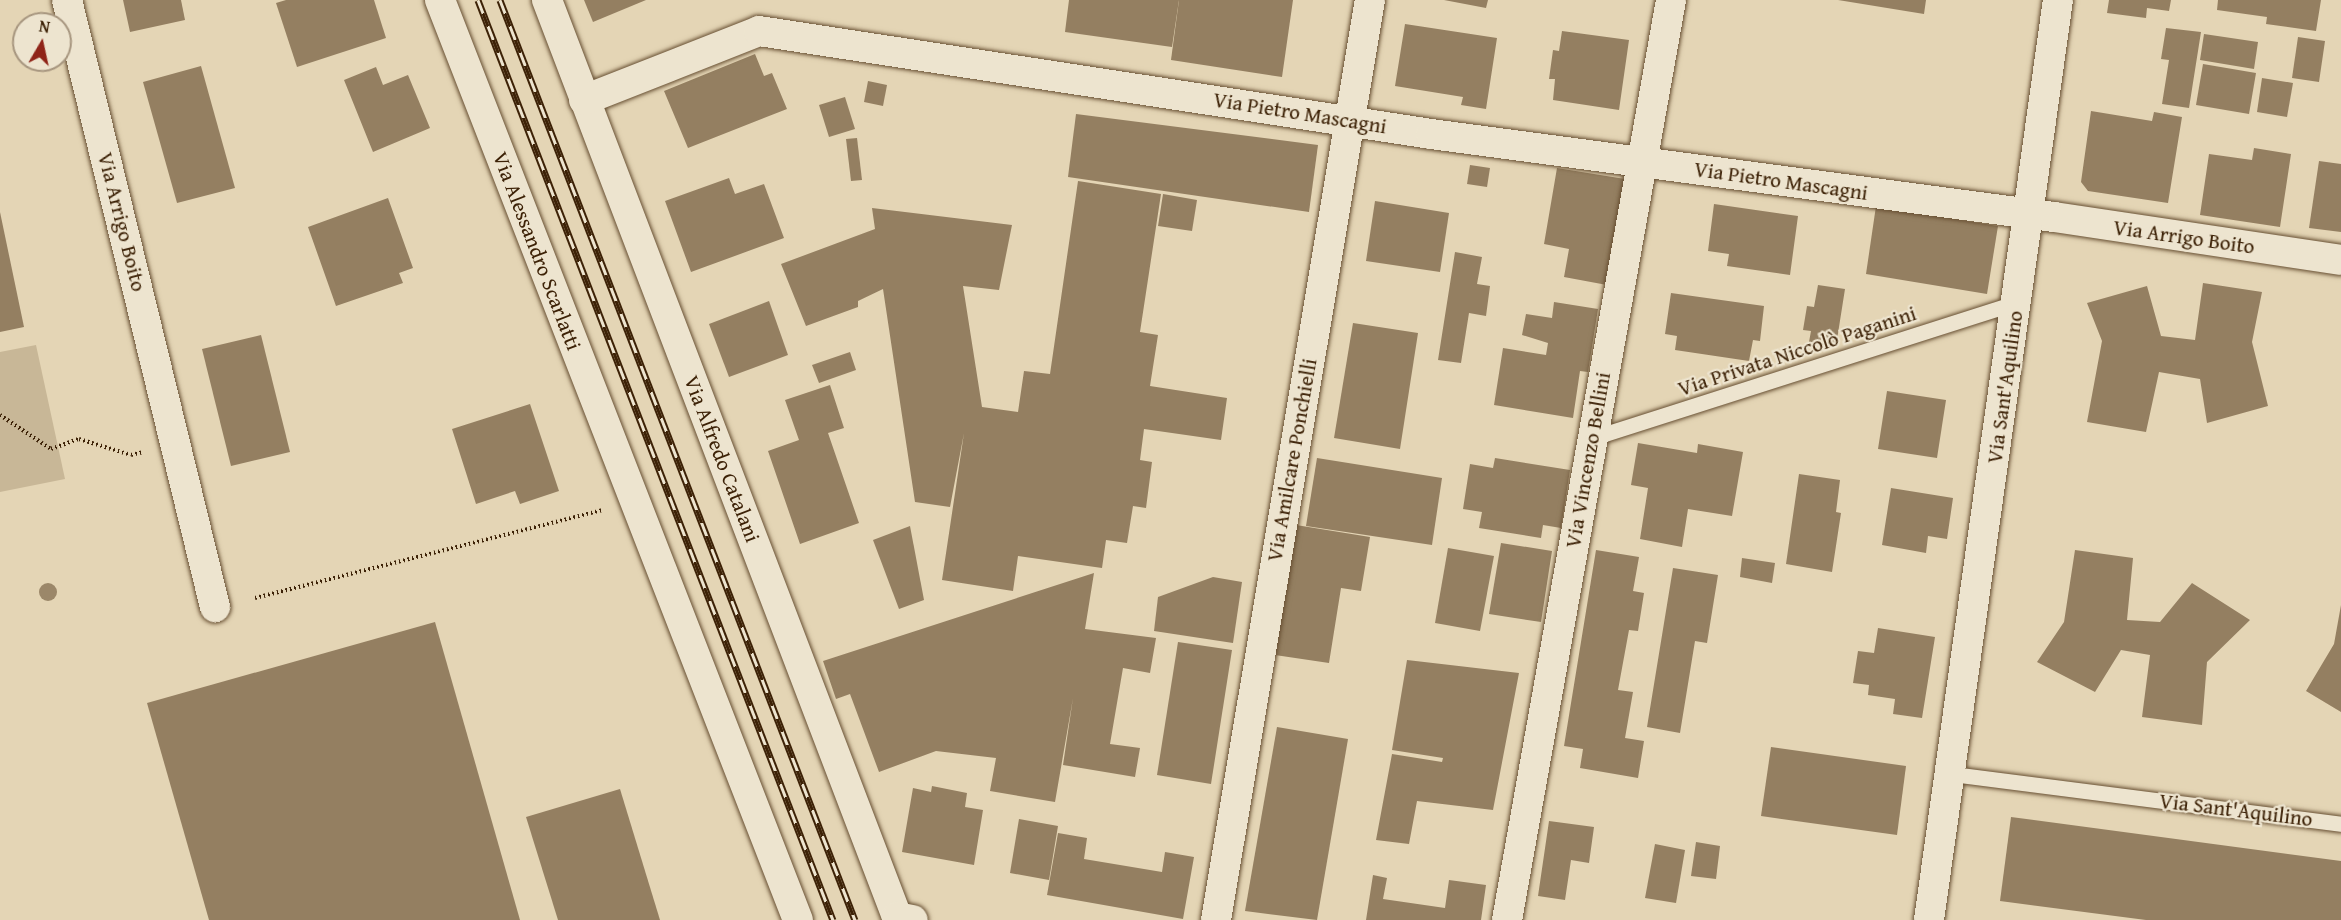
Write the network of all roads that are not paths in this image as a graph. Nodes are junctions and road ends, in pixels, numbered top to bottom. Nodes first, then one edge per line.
1 (66, 0) edge
2 (440, 0) edge
3 (547, 0) edge
4 (1370, 0) edge
5 (1671, 0) edge
6 (2058, 0) edge
7 (584, 100) junction
8 (1350, 120) junction
9 (1642, 162) junction
10 (2028, 214) junction
11 (2341, 260) edge
12 (2016, 303) junction
13 (1592, 438) junction
14 (215, 607) dead end
15 (1952, 774) junction
16 (2341, 824) edge
17 (905, 919) edge
18 (798, 920) edge
19 (1216, 920) edge
20 (1508, 920) edge
21 (1929, 920) edge

1 - 14 street, Via Arrigo Boito
2 - 18 street, Via Alessandro Scarlatti
3 - 7 street, Via Alfredo Catalani
4 - 8 street, Via Amilcare Ponchielli
5 - 9 street, Via Vincenzo Bellini
6 - 10 street, Via Sant'Aquilino
7 - 8 street, Via Pietro Mascagni
7 - 17 street, Via Alfredo Catalani
8 - 9 street, Via Pietro Mascagni
8 - 19 street, Via Amilcare Ponchielli
9 - 10 street, Via Pietro Mascagni
9 - 13 street, Via Vincenzo Bellini
10 - 11 street, Via Arrigo Boito
10 - 12 street, Via Sant'Aquilino
12 - 13 lane, Via Privata Niccolò Paganini
12 - 15 street, Via Sant'Aquilino
13 - 20 street, Via Vincenzo Bellini
15 - 16 lane, Via Sant'Aquilino
15 - 21 street, Via Sant'Aquilino

